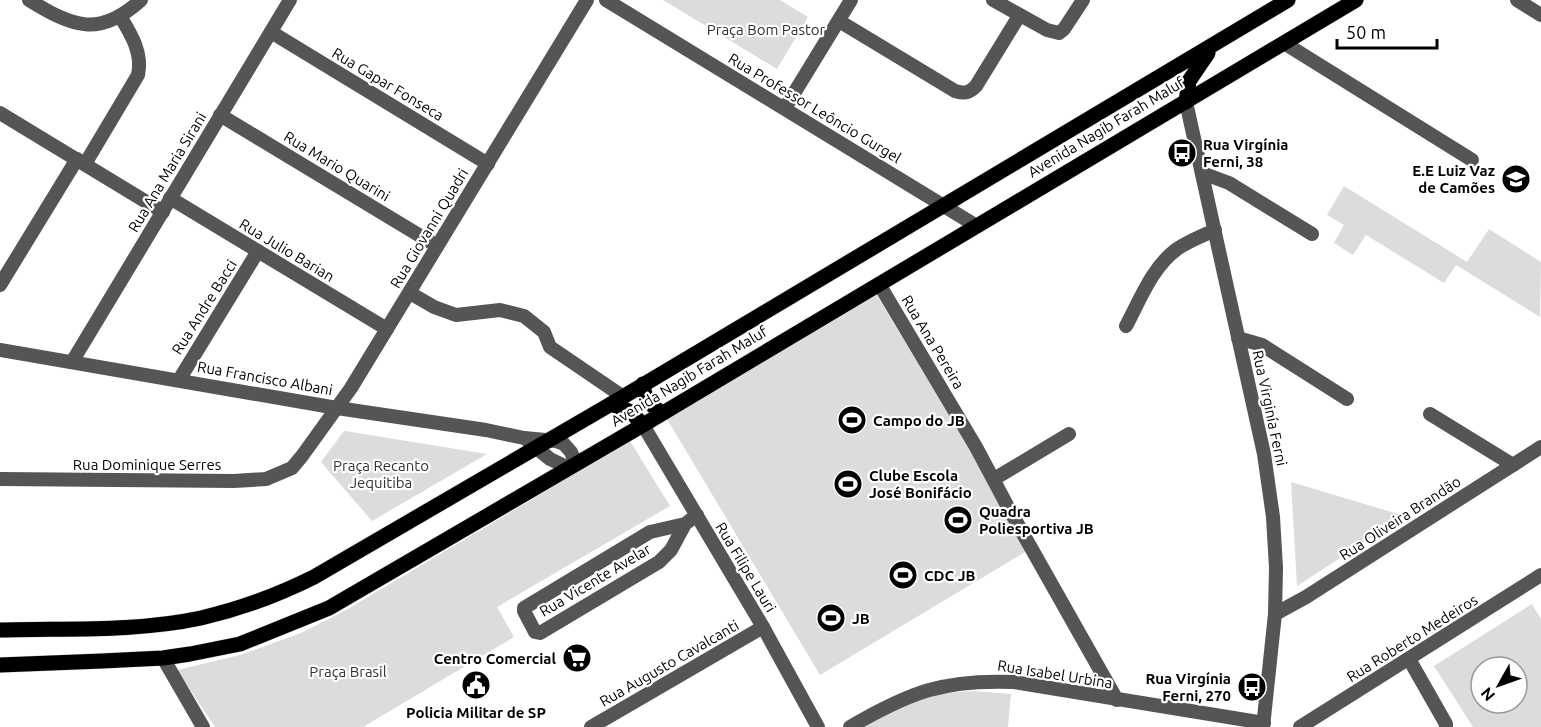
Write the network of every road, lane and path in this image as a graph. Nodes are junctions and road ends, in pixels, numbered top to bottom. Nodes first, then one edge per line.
1 (29, 0) edge
2 (141, 0) edge
3 (290, 0) edge
4 (587, 0) edge
5 (606, 0) edge
6 (993, 0) edge
7 (1083, 0) edge
8 (1288, 0) edge
9 (1517, 0) edge
10 (1352, 1) edge
11 (847, 2) edge
12 (1541, 15) edge
13 (120, 16) junction
14 (1019, 16) junction
15 (839, 21) junction
16 (271, 32) junction
17 (1284, 43) junction
18 (1213, 46) junction
19 (1186, 102) junction
20 (785, 108) junction
21 (0, 112) edge
22 (220, 115) junction
23 (1472, 160) dead end
24 (81, 162) junction
25 (488, 164) junction
26 (1202, 173) junction
27 (170, 198) junction
28 (943, 205) junction
29 (163, 212) junction
30 (975, 225) junction
31 (1215, 230) junction
32 (1312, 234) dead end
33 (437, 246) junction
34 (258, 251) junction
35 (879, 284) junction
36 (0, 285) edge
37 (410, 293) junction
38 (1126, 326) dead end
39 (387, 329) junction
40 (1238, 338) junction
41 (0, 350) edge
42 (72, 362) junction
43 (179, 380) junction
44 (643, 384) junction
45 (1347, 399) dead end
46 (616, 400) junction
47 (338, 408) junction
48 (662, 413) junction
49 (1430, 414) dead end
50 (643, 425) junction
51 (1069, 434) dead end
52 (536, 442) junction
53 (1541, 447) edge
54 (1513, 465) junction
55 (573, 466) junction
56 (292, 468) joint
57 (0, 479) edge
58 (994, 479) junction
59 (691, 520) junction
60 (1540, 577) edge
61 (1275, 614) junction
62 (763, 627) junction
63 (3, 632) edge
64 (163, 658) junction
65 (1409, 659) junction
66 (0, 665) edge
67 (1117, 700) junction
68 (811, 725) edge
69 (1264, 725) edge
70 (203, 727) edge
71 (591, 727) edge
72 (850, 727) edge
73 (1299, 727) edge
74 (1446, 727) edge

1 - 13 street
2 - 13 street
3 - 16 street, Rua Ana Maria Sirani
4 - 25 street, Rua Giovanni Quadri
5 - 20 street, Rua Professor Leôncio Gurgel
6 - 14 street
7 - 14 street
8 - 18 main road, Avenida Nagib Farah Maluf
9 - 12 street
10 - 17 main road, Avenida Nagib Farah Maluf
11 - 15 street
13 - 24 street
14 - 15 street
15 - 20 street
16 - 22 street, Rua Ana Maria Sirani
16 - 25 street, Rua Gapar Fonseca
17 - 19 main road, Avenida Nagib Farah Maluf
17 - 23 street
18 - 19 main road
18 - 28 main road, Avenida Nagib Farah Maluf
19 - 26 street, Rua Virginía Ferni
19 - 30 main road, Avenida Nagib Farah Maluf
20 - 28 street, Rua Professor Leôncio Gurgel
21 - 24 street
22 - 27 street, Rua Ana Maria Sirani
22 - 33 street, Rua Mario Quarini
24 - 29 street
24 - 36 street
25 - 33 street, Rua Giovanni Quadri
26 - 31 street, Rua Virginía Ferni
26 - 32 street
27 - 29 street, Rua Ana Maria Sirani
27 - 34 street, Rua Julio Barian
28 - 30 street, Rua Professor Leôncio Gurgel
28 - 44 main road, Avenida Nagib Farah Maluf
29 - 42 street, Rua Ana Maria Sirani
30 - 35 main road, Avenida Nagib Farah Maluf
31 - 38 street
31 - 40 street, Rua Virginía Ferni
33 - 37 street, Rua Giovanni Quadri
34 - 39 street, Rua Julio Barian
34 - 43 street, Rua Andre Bacci
35 - 48 main road, Avenida Nagib Farah Maluf
35 - 58 street, Rua Ana Pereira
37 - 39 street, Rua Giovanni Quadri
37 - 46 street
39 - 47 street, Rua Giovanni Quadri
40 - 45 street
40 - 61 street, Rua Virginía Ferni
41 - 42 street, Rua Francisco Albani
42 - 43 street, Rua Francisco Albani
43 - 47 street, Rua Francisco Albani
44 - 46 main road, Avenida Nagib Farah Maluf
44 - 48 main road
46 - 50 main road
46 - 52 main road, Avenida Nagib Farah Maluf
47 - 52 street, Rua Francisco Albani
47 - 56 street, Rua Giovanni Quadri
48 - 50 main road, Avenida Nagib Farah Maluf
49 - 54 street
50 - 55 main road, Avenida Nagib Farah Maluf
50 - 59 street, Rua Filipe Lauri
51 - 58 street
52 - 55 street, Rua Francisco Albani
52 - 55 street, Rua Francisco Albani
52 - 63 main road, Avenida Nagib Farah Maluf
53 - 54 street, Rua Oliveira Brandão
54 - 61 street, Rua Oliveira Brandão
55 - 64 main road, Avenida Nagib Farah Maluf
56 - 57 street, Rua Dominique Serres
58 - 67 street, Rua Ana Pereira
59 - 59 street, Rua Vicente Avelar
59 - 62 street, Rua Filipe Lauri
60 - 65 street, Rua Roberto Medeiros
61 - 69 street, Rua Virginía Ferni
62 - 68 street, Rua Filipe Lauri
62 - 71 street, Rua Augusto Cavalcanti
64 - 66 main road, Avenida Nagib Farah Maluf
64 - 70 street
65 - 73 street, Rua Roberto Medeiros
65 - 74 street
67 - 69 street, Rua Isabel Urbina
67 - 72 street, Rua Isabel Urbina

